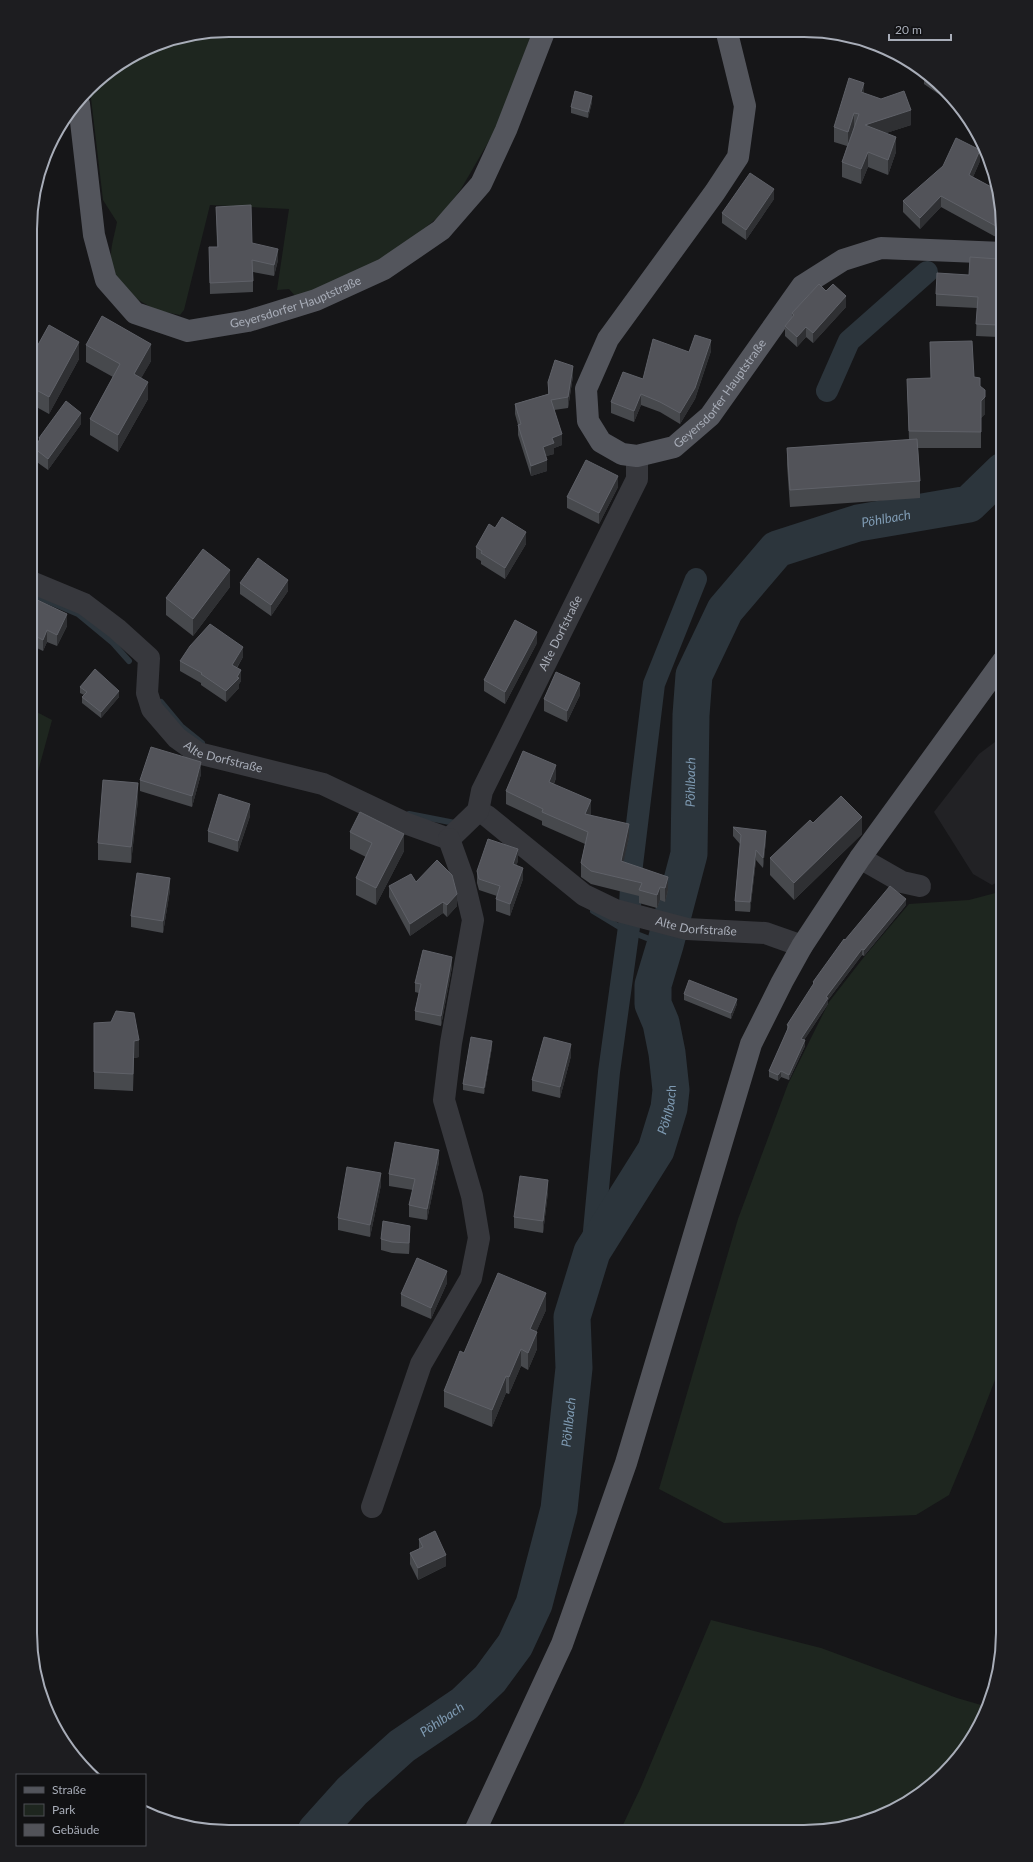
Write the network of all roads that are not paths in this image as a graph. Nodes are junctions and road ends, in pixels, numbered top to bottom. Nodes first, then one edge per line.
1 (542, 37) edge
2 (728, 37) edge
3 (79, 110) edge
4 (996, 253) edge
5 (637, 456) junction
6 (37, 584) edge
7 (996, 671) edge
8 (478, 811) junction
9 (449, 839) junction
10 (860, 858) junction
11 (920, 886) dead end
12 (802, 946) junction
13 (372, 1508) dead end
14 (477, 1825) edge

1 - 3 main road, Geyersdorfer Hauptstraße
2 - 5 main road, Geyersdorfer Hauptstraße
4 - 5 main road, Geyersdorfer Hauptstraße
5 - 8 street, Alte Dorfstraße
6 - 9 street, Alte Dorfstraße
7 - 10 main road
8 - 9 street
8 - 12 street, Alte Dorfstraße
9 - 13 street
10 - 11 street
10 - 12 main road
12 - 14 main road

